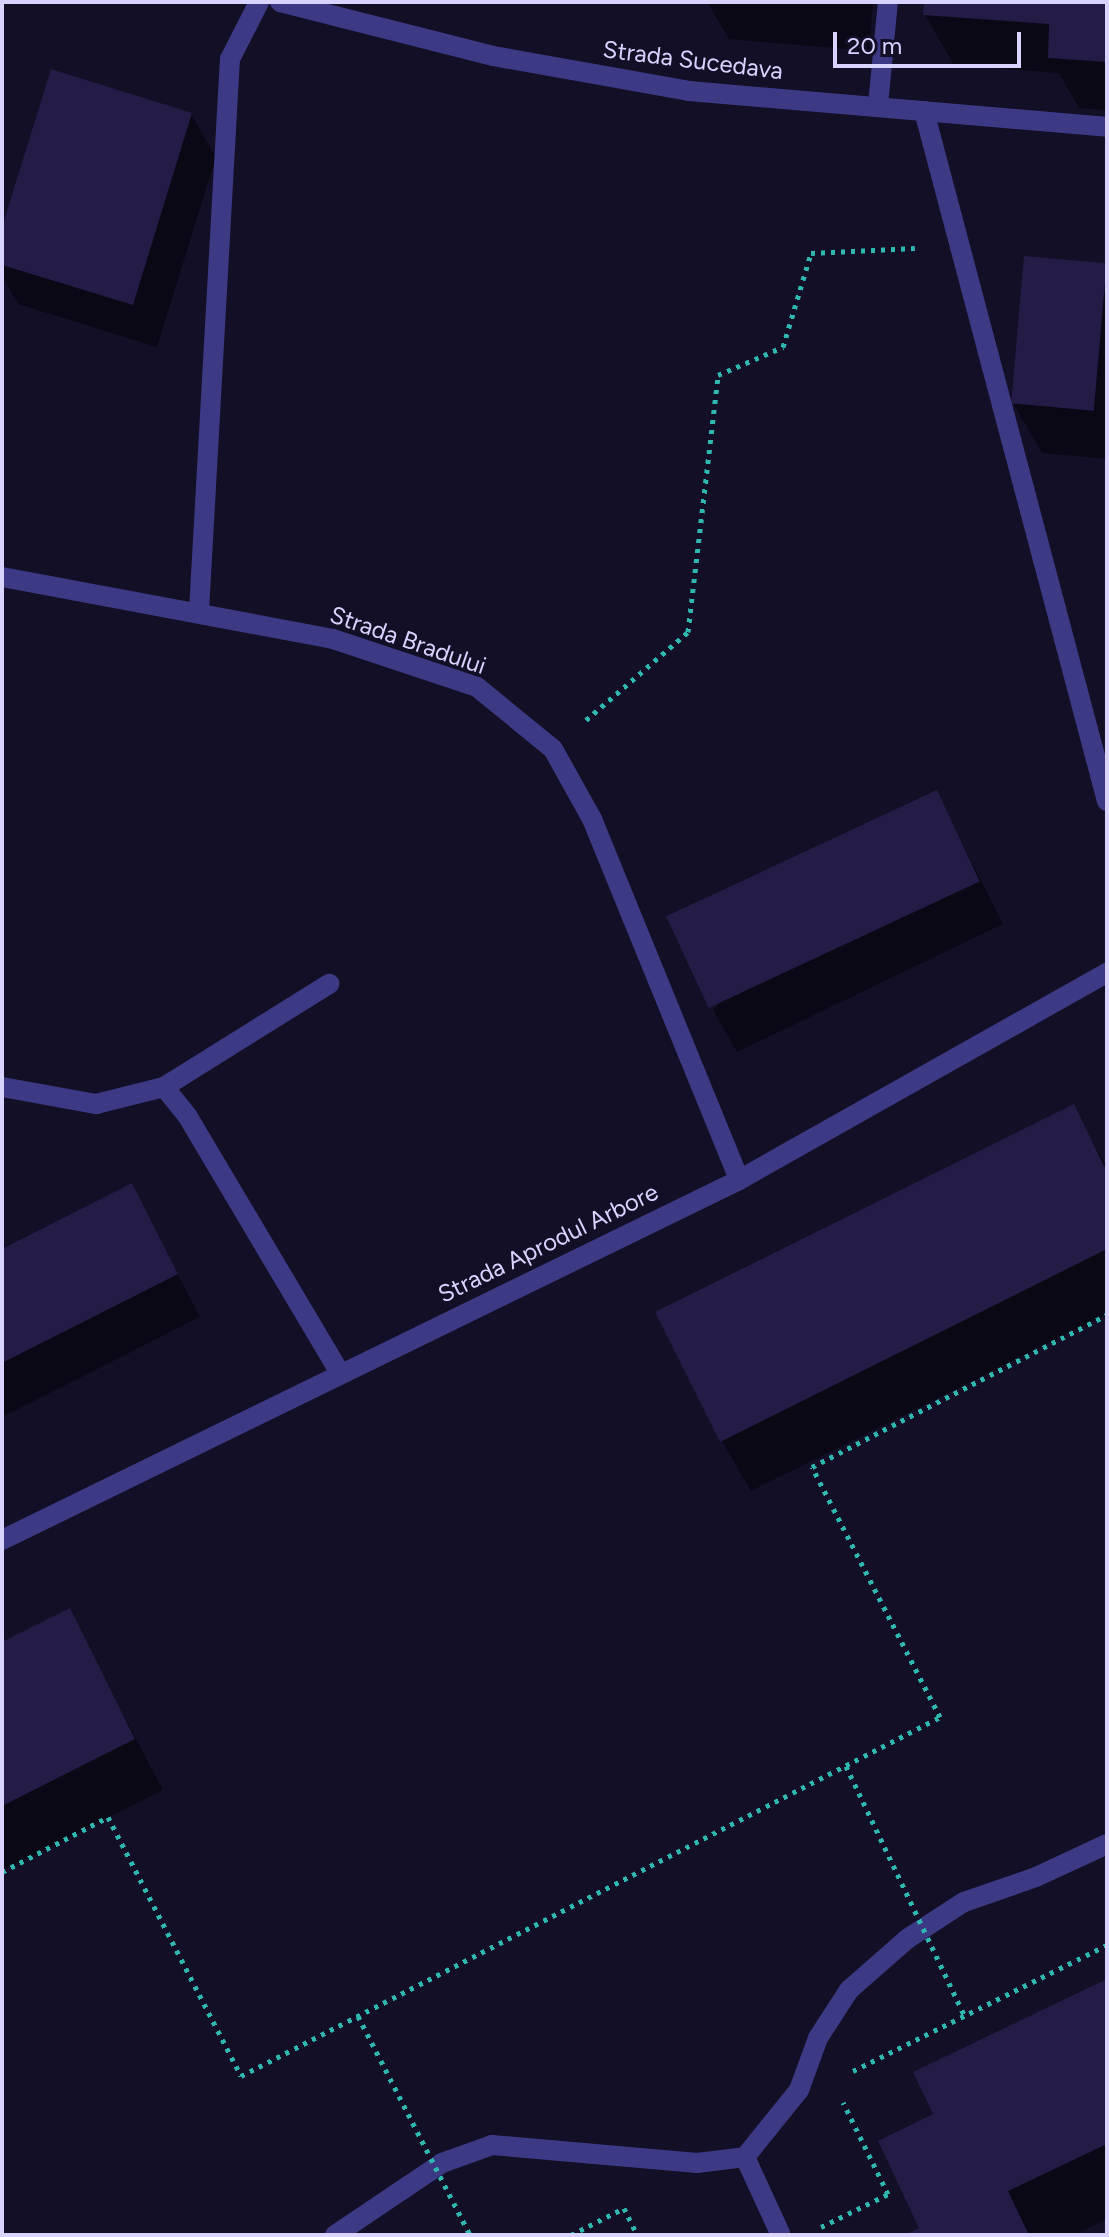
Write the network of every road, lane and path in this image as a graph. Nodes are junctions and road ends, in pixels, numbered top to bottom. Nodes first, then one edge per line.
1 (259, 2) edge
2 (280, 2) edge
3 (888, 2) edge
4 (878, 105) junction
5 (924, 111) junction
6 (1107, 127) edge
7 (960, 246) junction
8 (2, 577) edge
9 (199, 611) junction
10 (553, 749) junction
11 (1107, 801) edge
12 (1107, 973) edge
13 (329, 984) dead end
14 (2, 1087) edge
15 (164, 1087) junction
16 (739, 1180) junction
17 (1107, 1315) edge
18 (339, 1371) junction
19 (2, 1540) edge
20 (846, 1766) junction
21 (1107, 1844) edge
22 (2, 1872) edge
23 (1107, 1945) edge
24 (964, 2015) junction
25 (358, 2016) junction
26 (846, 2074) dead end
27 (840, 2095) dead end
28 (745, 2157) junction
29 (781, 2234) edge
30 (335, 2235) edge
31 (470, 2235) edge
32 (571, 2235) edge
33 (637, 2235) edge
34 (806, 2235) edge

1 - 9 street
2 - 4 street, Strada Sucedava
3 - 4 street
4 - 5 street, Strada Sucedava
5 - 6 street, Strada Sucedava
5 - 7 street
7 - 10 path
7 - 11 street
8 - 9 street, Strada Bradului
9 - 10 street, Strada Bradului
10 - 16 street, Strada Bradului
12 - 16 street, Strada Aprodul Arbore
13 - 15 street
14 - 15 street
15 - 18 street
16 - 18 street, Strada Aprodul Arbore
17 - 20 path
18 - 19 street, Strada Aprodul Arbore
20 - 24 path, bridge
20 - 25 path
21 - 28 street
22 - 25 path
23 - 24 path
24 - 26 path
25 - 31 path, bridge
27 - 34 path
28 - 29 street
28 - 30 street
32 - 33 path

